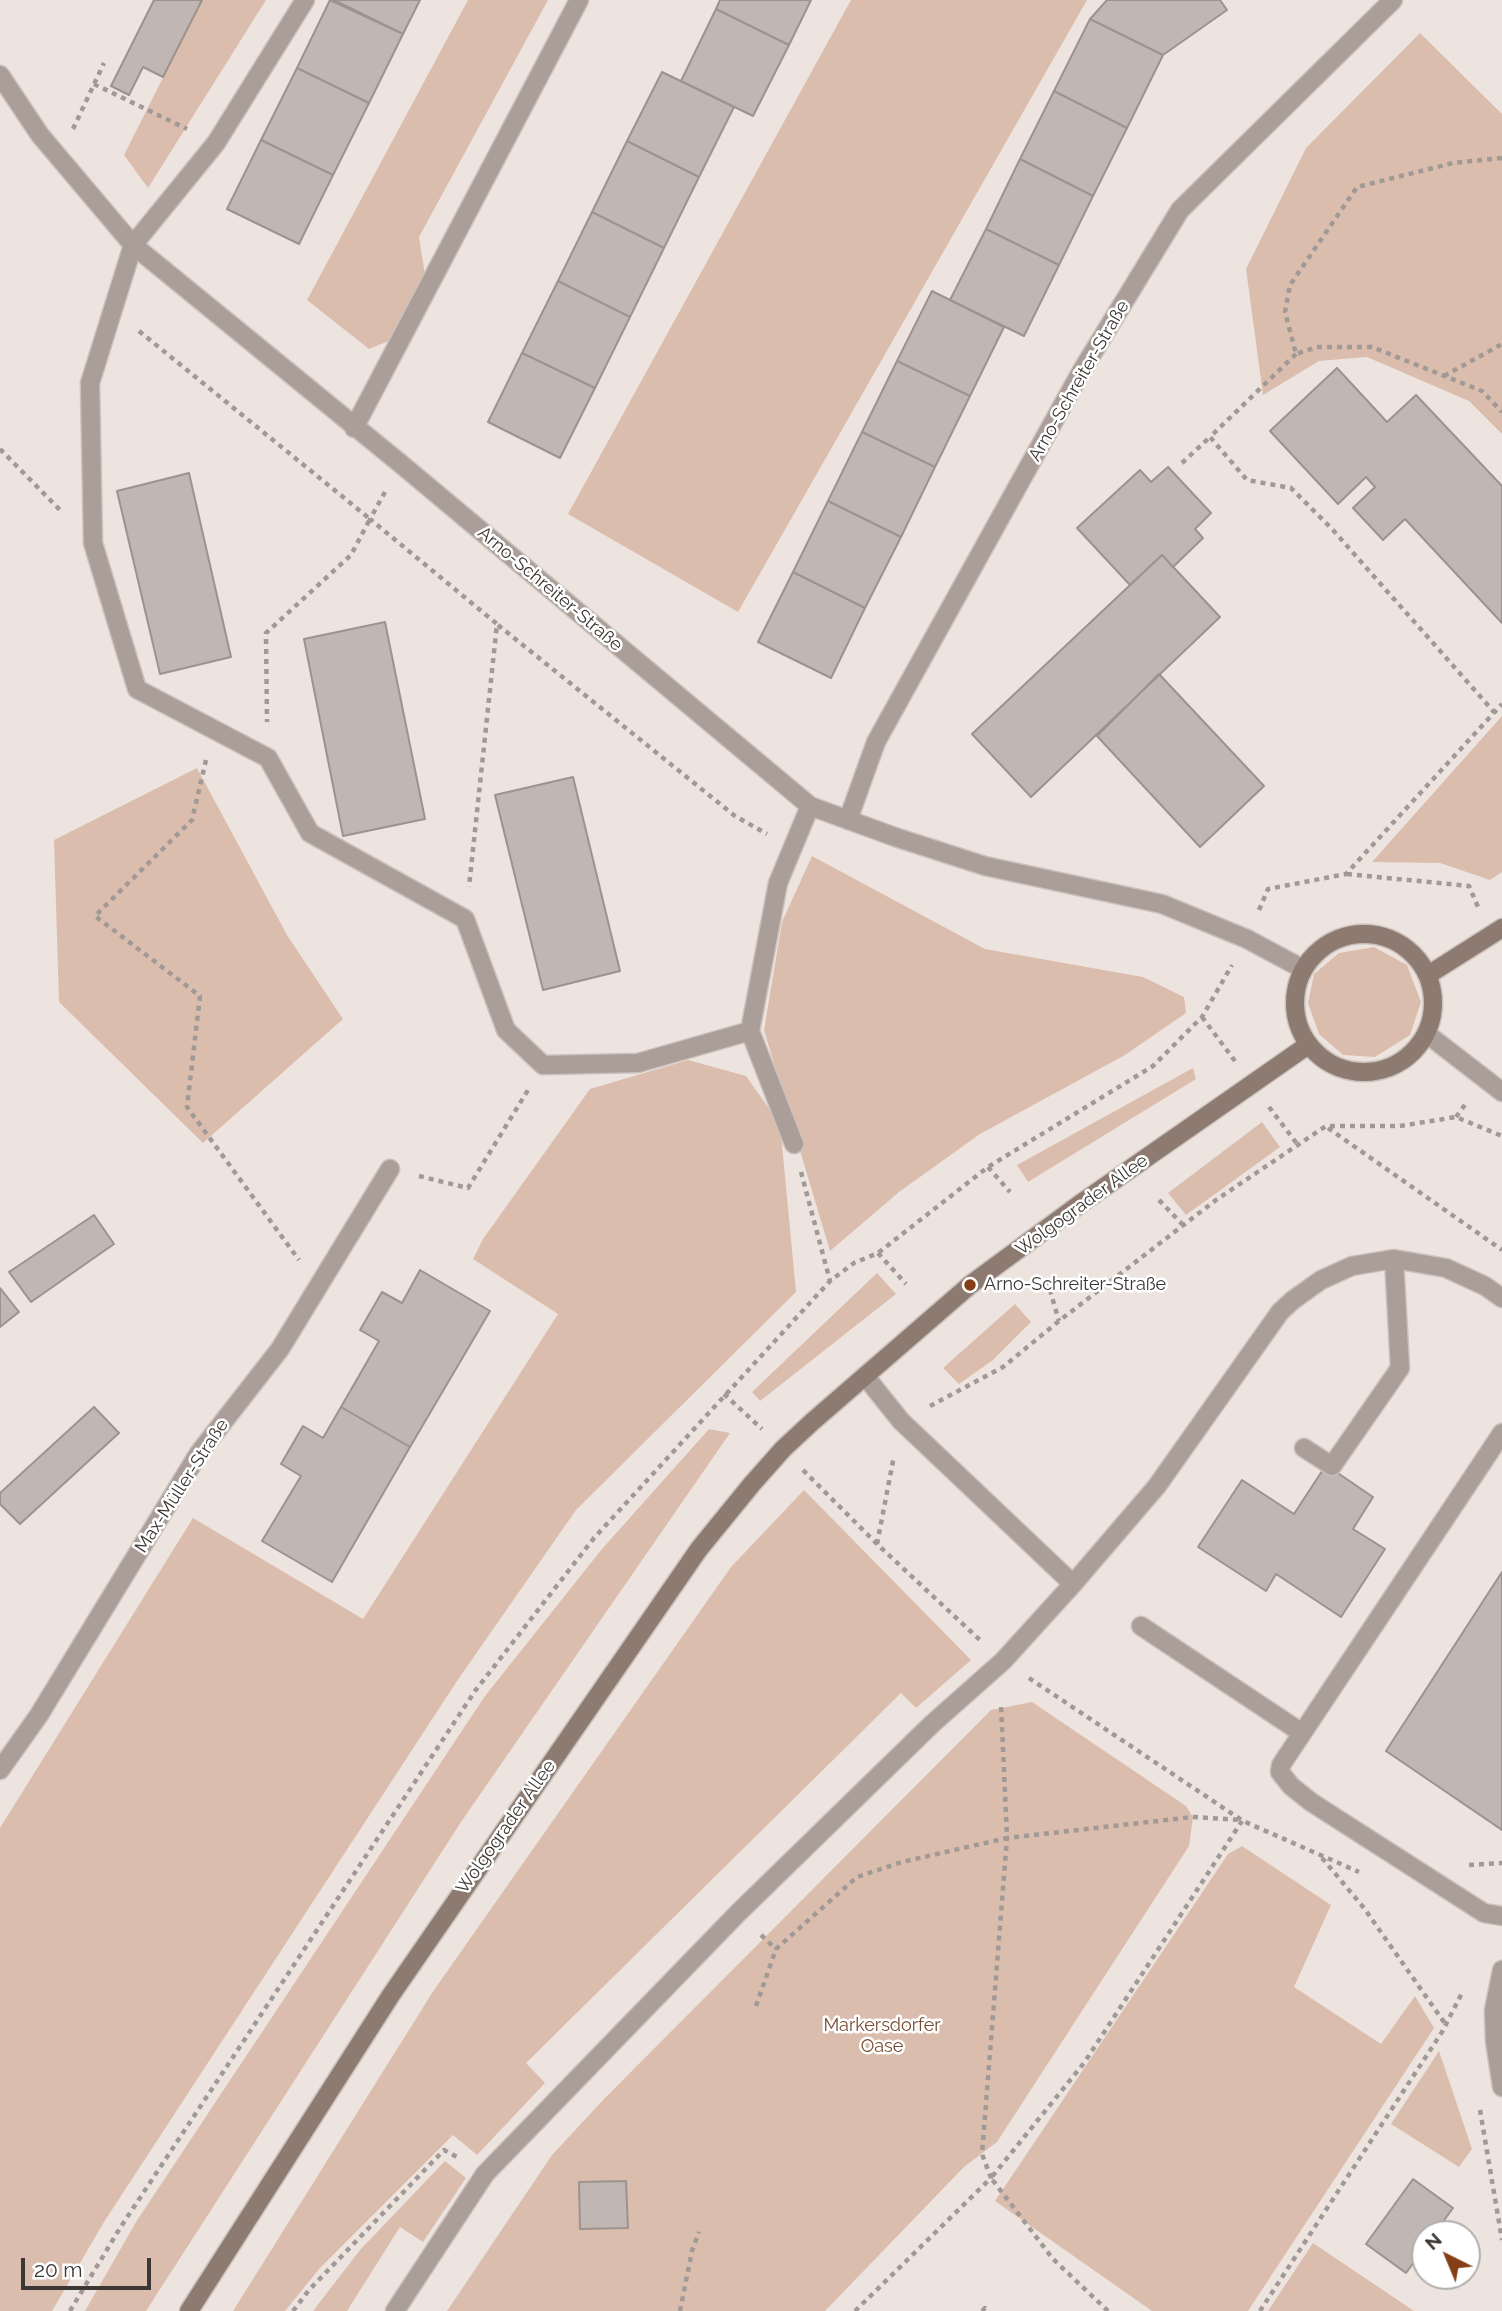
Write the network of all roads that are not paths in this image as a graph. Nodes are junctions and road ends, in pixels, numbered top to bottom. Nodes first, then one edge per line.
1 (305, 0) edge
2 (579, 0) edge
3 (1392, 0) edge
4 (0, 75) edge
5 (133, 244) junction
6 (354, 428) junction
7 (810, 806) junction
8 (848, 820) junction
9 (1497, 932) edge
10 (1303, 969) junction
11 (1428, 975) junction
12 (750, 1031) junction
13 (1427, 1034) junction
14 (1307, 1045) junction
15 (1502, 1091) edge
16 (794, 1144) road end
17 (390, 1169) road end
18 (1394, 1259) junction
19 (1502, 1298) edge
20 (865, 1376) junction
21 (1502, 1433) edge
22 (1304, 1448) dead end
23 (1073, 1584) junction
24 (1141, 1626) dead end
25 (1303, 1733) junction
26 (0, 1770) edge
27 (1502, 1916) edge
28 (1502, 1970) edge
29 (1502, 2087) edge
30 (189, 2311) edge
31 (395, 2311) edge

1 - 5 street
2 - 6 street
3 - 8 street, Arno-Schreiter-Straße
4 - 5 street, Arno-Schreiter-Straße
5 - 6 street, Arno-Schreiter-Straße
5 - 12 street
6 - 7 street, Arno-Schreiter-Straße
7 - 8 street, Arno-Schreiter-Straße
7 - 12 street
8 - 10 street, Arno-Schreiter-Straße
9 - 11 main road
10 - 11 main road
10 - 14 main road
11 - 13 main road
12 - 16 street
13 - 14 main road
13 - 15 street
14 - 20 main road, Wolgograder Allee
17 - 26 street, Max-Müller-Straße
18 - 19 street
18 - 22 street
18 - 23 street
20 - 23 street
20 - 30 main road, Wolgograder Allee
21 - 25 street
23 - 31 street
24 - 25 street
25 - 27 street
28 - 29 street

